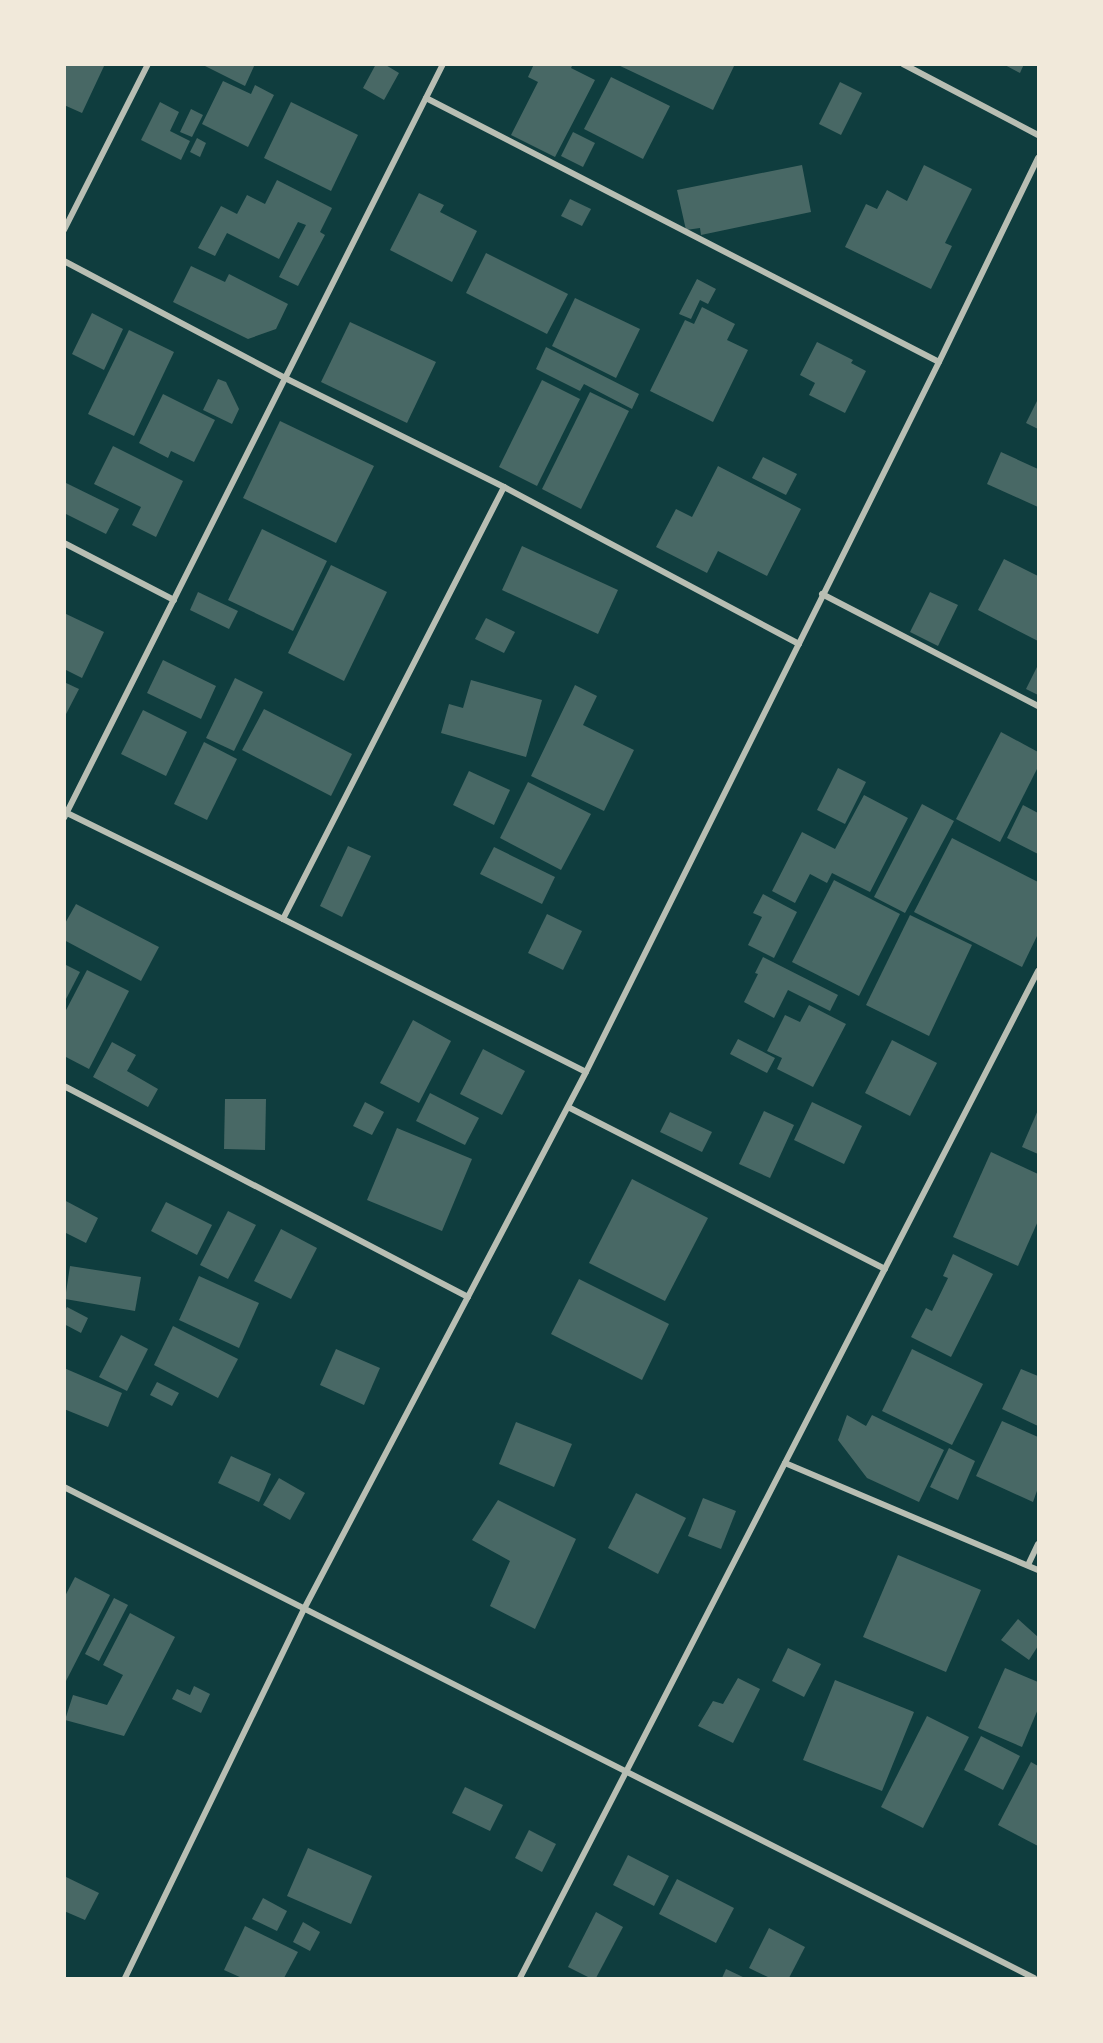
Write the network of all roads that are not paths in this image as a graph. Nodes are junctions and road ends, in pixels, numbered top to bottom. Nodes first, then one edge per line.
1 (148, 64) edge
2 (443, 64) edge
3 (903, 64) edge
4 (426, 98) junction
5 (1038, 135) edge
6 (1038, 158) edge
7 (64, 230) edge
8 (64, 261) edge
9 (939, 362) junction
10 (285, 378) junction
11 (504, 487) junction
12 (64, 543) edge
13 (822, 594) junction
14 (174, 600) junction
15 (799, 644) junction
16 (1038, 706) edge
17 (65, 814) edge
18 (283, 919) junction
19 (1038, 971) edge
20 (586, 1072) junction
21 (64, 1086) edge
22 (568, 1107) junction
23 (885, 1269) junction
24 (468, 1297) junction
25 (785, 1463) junction
26 (64, 1487) edge
27 (1038, 1544) edge
28 (1028, 1564) junction
29 (1038, 1570) edge
30 (304, 1609) junction
31 (626, 1772) junction
32 (125, 1978) edge
33 (520, 1978) edge
34 (1034, 1978) edge

1 - 7 street
2 - 4 street
3 - 5 street
4 - 9 street
4 - 10 street
6 - 9 street
8 - 10 street
9 - 13 street
10 - 11 street
10 - 14 street
11 - 15 street
11 - 18 street
12 - 14 street
13 - 15 street
13 - 16 street
14 - 17 street
15 - 20 street
17 - 18 street
18 - 20 street
19 - 23 street
20 - 22 street
21 - 24 street
22 - 23 street
22 - 24 street
23 - 25 street
24 - 30 street
25 - 28 street
25 - 31 street
26 - 30 street
27 - 28 street
28 - 29 street
30 - 31 street
30 - 32 street
31 - 33 street
31 - 34 street

